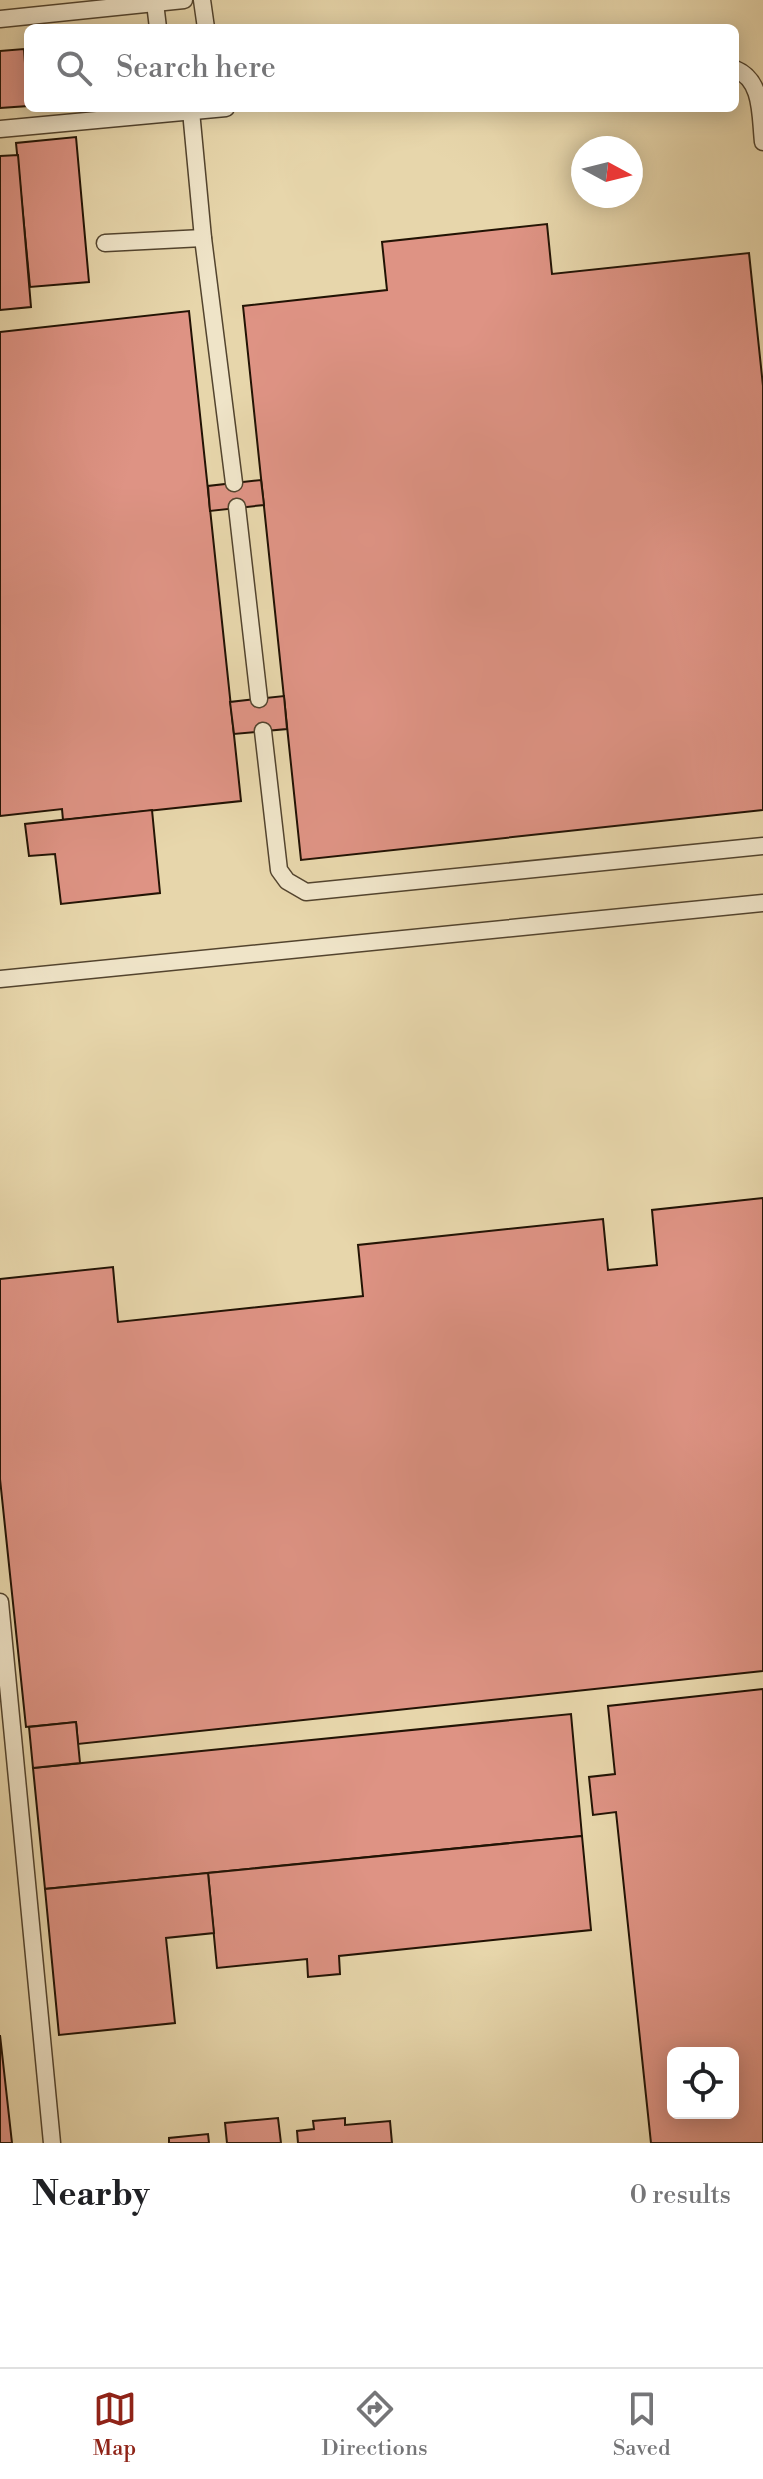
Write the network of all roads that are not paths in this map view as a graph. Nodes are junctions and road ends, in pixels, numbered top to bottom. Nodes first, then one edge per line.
1 (184, 0) edge
2 (202, 0) edge
3 (155, 3) junction
4 (0, 19) edge
5 (158, 24) edge
6 (205, 24) edge
7 (739, 71) edge
8 (159, 112) edge
9 (191, 112) edge
10 (0, 129) edge
11 (763, 142) edge
12 (203, 238) junction
13 (105, 243) dead end
14 (234, 483) dead end
15 (237, 507) dead end
16 (259, 699) dead end
17 (263, 731) dead end
18 (763, 846) edge
19 (763, 903) edge
20 (0, 979) edge
21 (0, 1602) edge
22 (52, 2143) edge

1 - 3 lane
2 - 6 lane
3 - 4 lane
3 - 5 lane
7 - 11 lane
8 - 10 lane
9 - 12 lane
12 - 13 lane
12 - 14 lane
15 - 16 lane
17 - 18 lane
19 - 20 lane
21 - 22 lane

